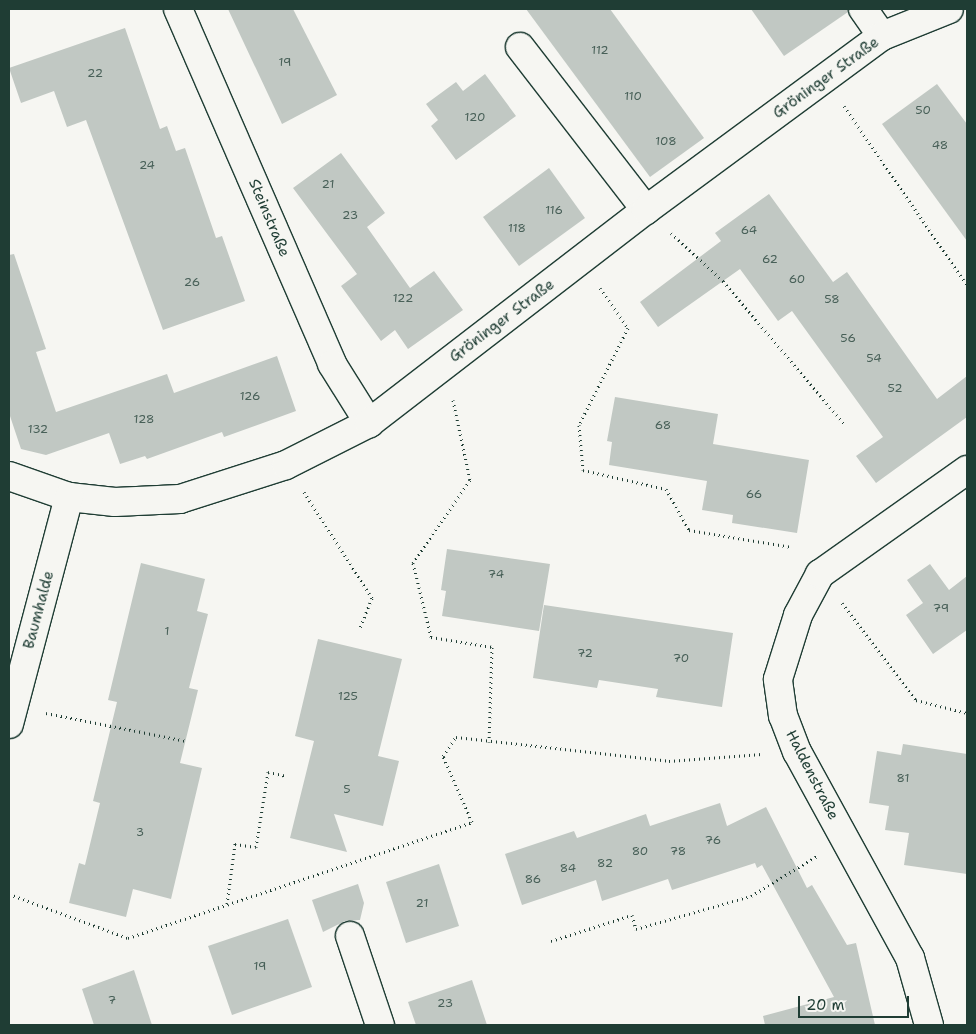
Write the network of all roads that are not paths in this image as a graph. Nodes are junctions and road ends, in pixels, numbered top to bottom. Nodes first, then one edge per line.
1 (178, 9) edge
2 (863, 9) edge
3 (949, 9) edge
4 (882, 36) junction
5 (520, 47) dead end
6 (646, 210) junction
7 (369, 423) junction
8 (967, 470) edge
9 (9, 476) edge
10 (70, 497) junction
11 (11, 715) edge
12 (350, 936) dead end
13 (380, 1025) edge
14 (929, 1025) edge

1 - 7 street, Steinstraße
2 - 4 street
3 - 4 street, Gröninger Straße
4 - 6 street, Gröninger Straße
5 - 6 street
6 - 7 street, Gröninger Straße
7 - 10 street, Gröninger Straße
8 - 14 street, Haldenstraße
9 - 10 street, Gröninger Straße
10 - 11 street, Baumhalde
12 - 13 street

